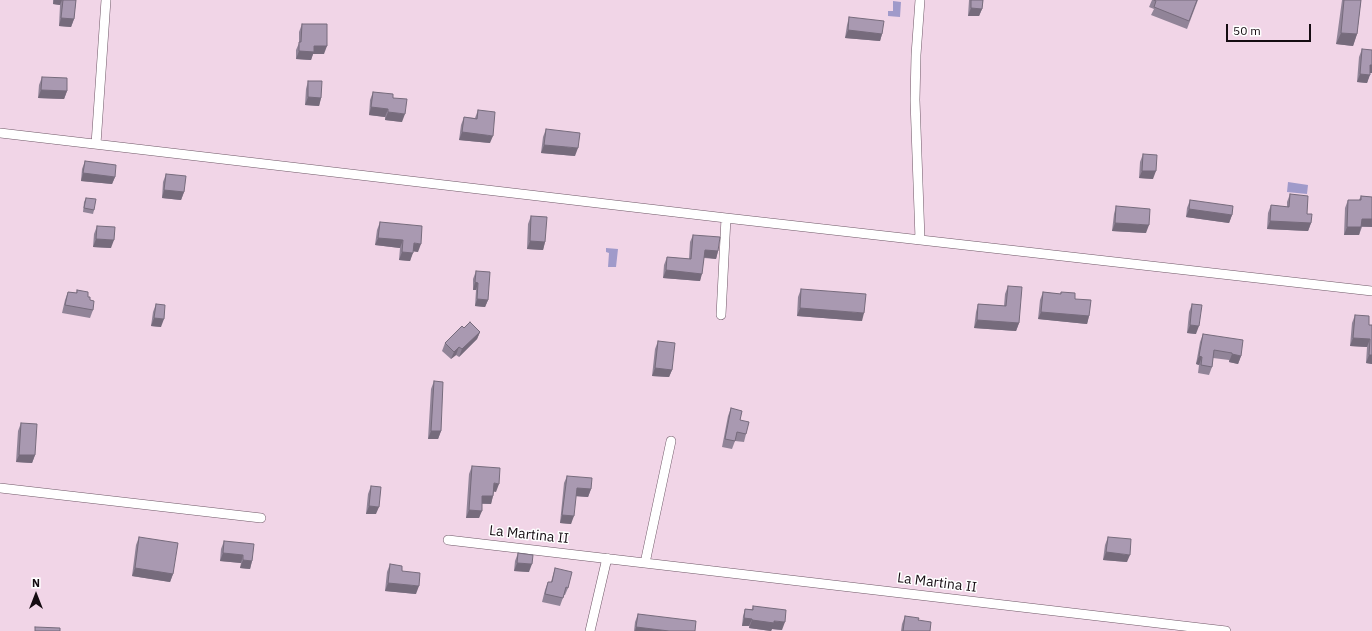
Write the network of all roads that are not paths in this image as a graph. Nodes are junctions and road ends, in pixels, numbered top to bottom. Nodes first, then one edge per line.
1 (106, 0) edge
2 (920, 0) edge
3 (0, 132) edge
4 (96, 144) junction
5 (726, 218) junction
6 (920, 239) junction
7 (1372, 291) edge
8 (721, 315) dead end
9 (670, 441) dead end
10 (0, 488) edge
11 (262, 518) dead end
12 (448, 540) dead end
13 (608, 558) junction
14 (645, 562) junction
15 (590, 631) edge
16 (1226, 631) edge

1 - 4 street
2 - 6 street
3 - 4 street
4 - 5 street
5 - 6 street
5 - 8 street
6 - 7 street
9 - 14 street
10 - 11 street
12 - 13 street, La Martina II
13 - 14 street, La Martina II
13 - 15 street
14 - 16 street, La Martina II

